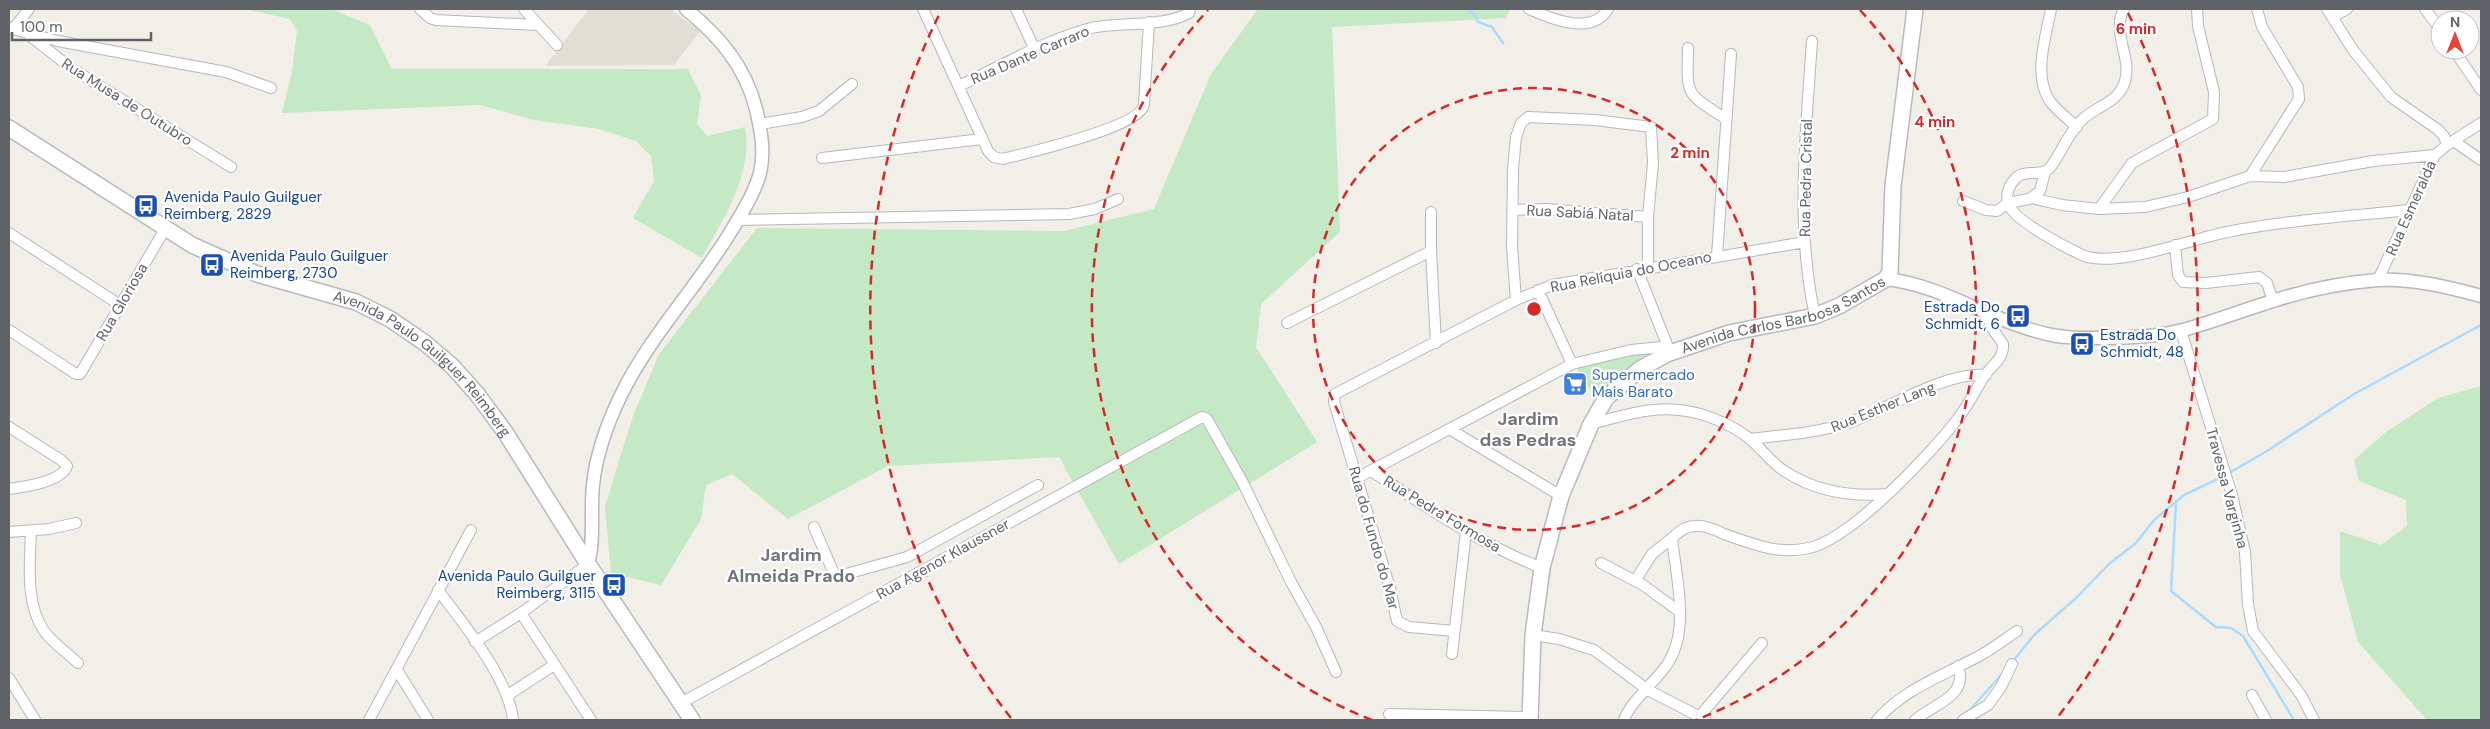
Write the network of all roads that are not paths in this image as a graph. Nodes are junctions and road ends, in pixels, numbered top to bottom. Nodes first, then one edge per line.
1 (420, 9) edge
2 (524, 9) edge
3 (686, 9) edge
4 (923, 9) edge
5 (1016, 9) edge
6 (1529, 9) edge
7 (1608, 9) edge
8 (1915, 9) edge
9 (2051, 9) edge
10 (2124, 9) edge
11 (2197, 9) edge
12 (2257, 9) edge
13 (2347, 9) edge
14 (24, 10) edge
15 (1189, 10) edge
16 (2329, 13) edge
17 (1149, 22) junction
18 (537, 25) junction
19 (11, 28) edge
20 (26, 32) junction
21 (1812, 41) dead end
22 (557, 45) dead end
23 (1688, 48) dead end
24 (1035, 50) junction
25 (1731, 54) dead end
26 (2461, 60) edge
27 (852, 84) dead end
28 (959, 86) junction
29 (270, 88) dead end
30 (2481, 90) edge
31 (1726, 119) junction
32 (2481, 123) edge
33 (760, 124) junction
34 (2077, 127) junction
35 (9, 128) edge
36 (982, 139) junction
37 (2451, 143) junction
38 (2434, 155) junction
39 (822, 158) dead end
40 (2481, 160) edge
41 (231, 167) dead end
42 (2045, 172) junction
43 (2250, 176) junction
44 (2031, 198) junction
45 (1118, 199) dead end
46 (1963, 201) dead end
47 (2008, 203) junction
48 (2099, 209) junction
49 (1512, 210) junction
50 (2409, 210) junction
51 (1431, 212) dead end
52 (1648, 217) junction
53 (738, 220) junction
54 (165, 229) junction
55 (9, 233) edge
56 (1804, 242) junction
57 (2175, 245) junction
58 (1431, 251) junction
59 (1717, 256) junction
60 (1648, 267) junction
61 (1636, 269) junction
62 (1893, 277) junction
63 (2378, 280) junction
64 (1538, 290) junction
65 (2481, 296) edge
66 (1516, 300) junction
67 (2273, 301) junction
68 (120, 305) junction
69 (1985, 312) junction
70 (1815, 316) junction
71 (1287, 323) dead end
72 (9, 330) edge
73 (2181, 331) junction
74 (1436, 343) junction
75 (1673, 348) junction
76 (1572, 364) junction
77 (1986, 375) junction
78 (1333, 398) joint
79 (1591, 424) junction
80 (9, 427) edge
81 (1451, 430) junction
82 (1750, 439) junction
83 (1371, 471) junction
84 (1356, 478) junction
85 (1038, 485) dead end
86 (9, 490) edge
87 (1889, 493) junction
88 (1561, 496) junction
89 (76, 524) dead end
90 (814, 527) dead end
91 (471, 530) dead end
92 (31, 531) junction
93 (9, 532) edge
94 (1466, 532) junction
95 (1672, 538) junction
96 (909, 556) junction
97 (1602, 563) dead end
98 (588, 564) junction
99 (1542, 568) junction
100 (918, 573) junction
101 (1634, 580) junction
102 (438, 590) junction
103 (1680, 612) junction
104 (520, 614) junction
105 (1454, 631) junction
106 (2017, 631) dead end
107 (1533, 635) junction
108 (475, 642) junction
109 (1762, 643) dead end
110 (1452, 654) dead end
111 (78, 663) dead end
112 (2012, 664) dead end
113 (554, 665) junction
114 (1958, 666) junction
115 (397, 670) junction
116 (1336, 672) dead end
117 (9, 678) edge
118 (1648, 690) junction
119 (508, 695) junction
120 (2252, 695) dead end
121 (681, 703) junction
122 (1389, 714) dead end
123 (1530, 719) edge
124 (1703, 719) edge
125 (35, 720) edge
126 (369, 720) edge
127 (428, 720) edge
128 (513, 720) edge
129 (591, 720) edge
130 (692, 720) edge
131 (1624, 720) edge
132 (1877, 720) edge
133 (1915, 720) edge
134 (1963, 720) edge
135 (2266, 720) edge
136 (2314, 720) edge

1 - 18 street
2 - 18 street
3 - 33 street
4 - 28 street
5 - 24 street
6 - 7 street
8 - 62 main road, Avenida Carlos Barbosa Santos
9 - 34 street
10 - 34 street
11 - 48 street
12 - 43 street
13 - 16 street
14 - 19 street
15 - 17 street, Rua Dante Carraro
16 - 37 street, Rua Esmeralda
17 - 24 street, Rua Dante Carraro
17 - 36 street
18 - 22 street
19 - 20 street
20 - 29 street
20 - 41 street, Rua Musa de Outubro
21 - 56 street, Rua Pedra Cristal
23 - 31 street
24 - 28 street, Rua Dante Carraro
25 - 31 street
26 - 30 street
27 - 33 street
28 - 36 street
31 - 59 street
32 - 37 street
33 - 53 street
34 - 42 street
35 - 54 main road, Avenida Paulo Guilguer Reimberg
36 - 39 street
37 - 38 street, Rua Esmeralda
37 - 40 street
38 - 43 street
38 - 50 street, Rua Esmeralda
42 - 44 street
42 - 47 street
43 - 48 street
44 - 47 street
44 - 48 street
45 - 53 street
46 - 47 street
47 - 57 street
49 - 52 street, Rua Sabiá Natal
49 - 52 street
49 - 66 street
50 - 57 street
50 - 63 street, Rua Esmeralda
51 - 58 street
52 - 60 street
53 - 98 street
54 - 68 street, Rua Gloriosa
54 - 98 main road, Avenida Paulo Guilguer Reimberg
55 - 68 street
56 - 59 street, Rua Relíquia do Oceano
56 - 70 street, Rua Pedra Cristal
57 - 67 street
58 - 71 street
58 - 74 street
59 - 60 street, Rua Relíquia do Oceano
60 - 61 street, Rua Relíquia do Oceano
61 - 64 street, Rua Relíquia do Oceano
61 - 75 street
62 - 69 street
62 - 70 main road, Avenida Carlos Barbosa Santos
63 - 65 street
63 - 67 street
64 - 66 street, Rua Relíquia do Oceano
64 - 76 street
66 - 74 street, Rua Relíquia do Oceano
67 - 73 street
68 - 72 street, Rua Gloriosa
69 - 73 street
69 - 77 street
70 - 75 main road, Avenida Carlos Barbosa Santos
73 - 136 street, Travessa Varginha
74 - 78 street, Rua Relíquia do Oceano
75 - 76 street
75 - 79 main road, Avenida Carlos Barbosa Santos
76 - 81 street
77 - 82 street, Rua Esther Lang
77 - 87 street
78 - 84 street, Rua do Fundo do Mar
79 - 82 street
79 - 88 main road, Avenida Carlos Barbosa Santos
80 - 86 street
81 - 83 street
81 - 88 street
82 - 87 street
83 - 84 street
83 - 94 street, Rua Pedra Formosa
84 - 105 street, Rua do Fundo do Mar
85 - 96 street
87 - 95 street
88 - 99 main road, Avenida Carlos Barbosa Santos
89 - 92 street
90 - 96 street
91 - 102 street
92 - 93 street
92 - 111 street
94 - 99 street, Rua Pedra Formosa
94 - 105 street
95 - 101 street
95 - 103 street
96 - 100 street
97 - 101 street
98 - 104 street
98 - 121 main road, Avenida Paulo Guilguer Reimberg
99 - 107 main road, Avenida Carlos Barbosa Santos
100 - 116 street, Rua Agenor Klaussner
100 - 121 street, Rua Agenor Klaussner
101 - 103 street
102 - 108 street
102 - 115 street
103 - 118 street
104 - 108 street
104 - 113 street
105 - 110 street
106 - 114 street
107 - 118 street
107 - 123 main road, Avenida Carlos Barbosa Santos
108 - 119 street
109 - 124 street
112 - 134 street
113 - 119 street
113 - 129 street
114 - 132 street
114 - 133 street
115 - 126 street
115 - 127 street
117 - 125 street
118 - 124 street
118 - 131 street
119 - 128 street
120 - 135 street
121 - 130 main road, Avenida Paulo Guilguer Reimberg
122 - 123 street

